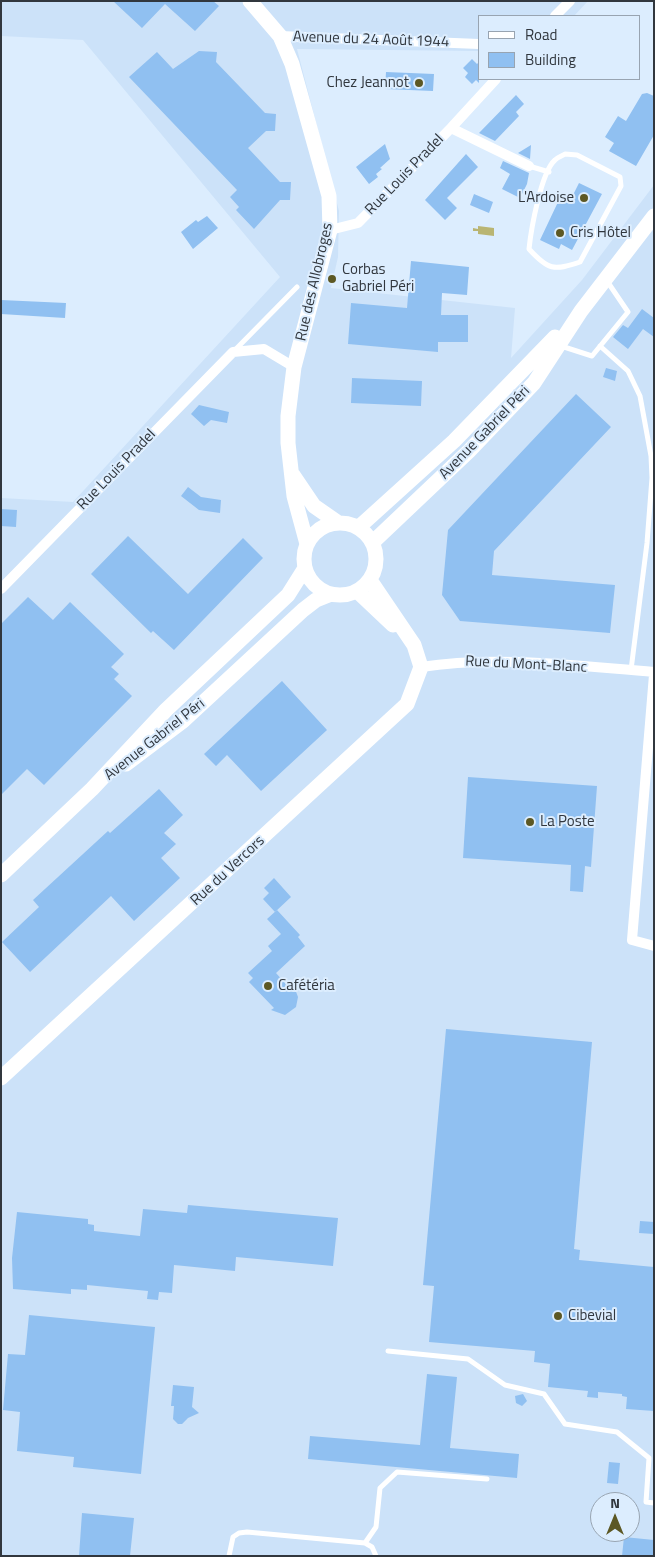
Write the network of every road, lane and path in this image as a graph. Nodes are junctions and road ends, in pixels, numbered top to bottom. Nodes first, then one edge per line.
1 (250, 1) edge
2 (570, 1) edge
3 (556, 15) edge
4 (280, 36) junction
5 (478, 44) edge
6 (495, 80) edge
7 (451, 128) junction
8 (530, 166) joint
9 (549, 172) junction
10 (654, 216) edge
11 (330, 230) junction
12 (606, 279) junction
13 (297, 287) dead end
14 (581, 310) junction
15 (558, 345) junction
16 (600, 346) junction
17 (233, 352) junction
18 (294, 367) junction
19 (293, 474) junction
20 (338, 522) junction
21 (359, 527) junction
22 (373, 542) junction
23 (306, 544) junction
24 (305, 568) junction
25 (370, 580) junction
26 (1, 589) edge
27 (357, 591) junction
28 (331, 594) junction
29 (414, 645) junction
30 (421, 667) junction
31 (631, 670) junction
32 (654, 673) edge
33 (92, 789) junction
34 (1, 876) edge
35 (654, 946) edge
36 (1, 1078) edge
37 (388, 1351) dead end
38 (487, 1479) dead end
39 (654, 1503) edge
40 (365, 1543) junction
41 (229, 1556) edge
42 (376, 1556) edge

1 - 4 main road, Avenue du 24 Août 1944
2 - 3 street
4 - 5 street, Avenue du 24 Août 1944
4 - 11 main road, Rue des Allobroges
6 - 7 street, Rue Louis Pradel
7 - 8 street, Rue Louis Pradel
7 - 11 street, Rue Louis Pradel
8 - 9 lane
9 - 9 lane
10 - 12 main road, Avenue Gabriel Péri
11 - 18 main road, Rue des Allobroges
12 - 14 main road, Avenue Gabriel Péri
12 - 16 lane
13 - 17 lane, Rue Louis Pradel
14 - 15 main road, Avenue Gabriel Péri
14 - 21 main road, Avenue Gabriel Péri
15 - 16 lane
15 - 22 main road, Avenue Gabriel Péri
16 - 31 lane
17 - 18 street
17 - 26 street, Rue Louis Pradel
18 - 19 main road, Rue des Allobroges
19 - 20 main road, Rue des Allobroges
19 - 23 main road, Rue des Allobroges
20 - 21 main road
20 - 23 main road
21 - 22 main road
22 - 25 main road
23 - 24 main road
24 - 28 main road
24 - 33 main road, Avenue Gabriel Péri
25 - 27 main road
25 - 29 main road
27 - 28 main road
27 - 29 main road
28 - 33 main road, Avenue Gabriel Péri
29 - 30 main road
30 - 31 street, Rue du Mont-Blanc
30 - 36 main road, Rue du Vercors
31 - 32 street, Rue du Mont-Blanc
32 - 35 street
33 - 34 main road, Avenue Gabriel Péri
37 - 39 lane
38 - 40 lane
40 - 41 lane
40 - 42 lane

